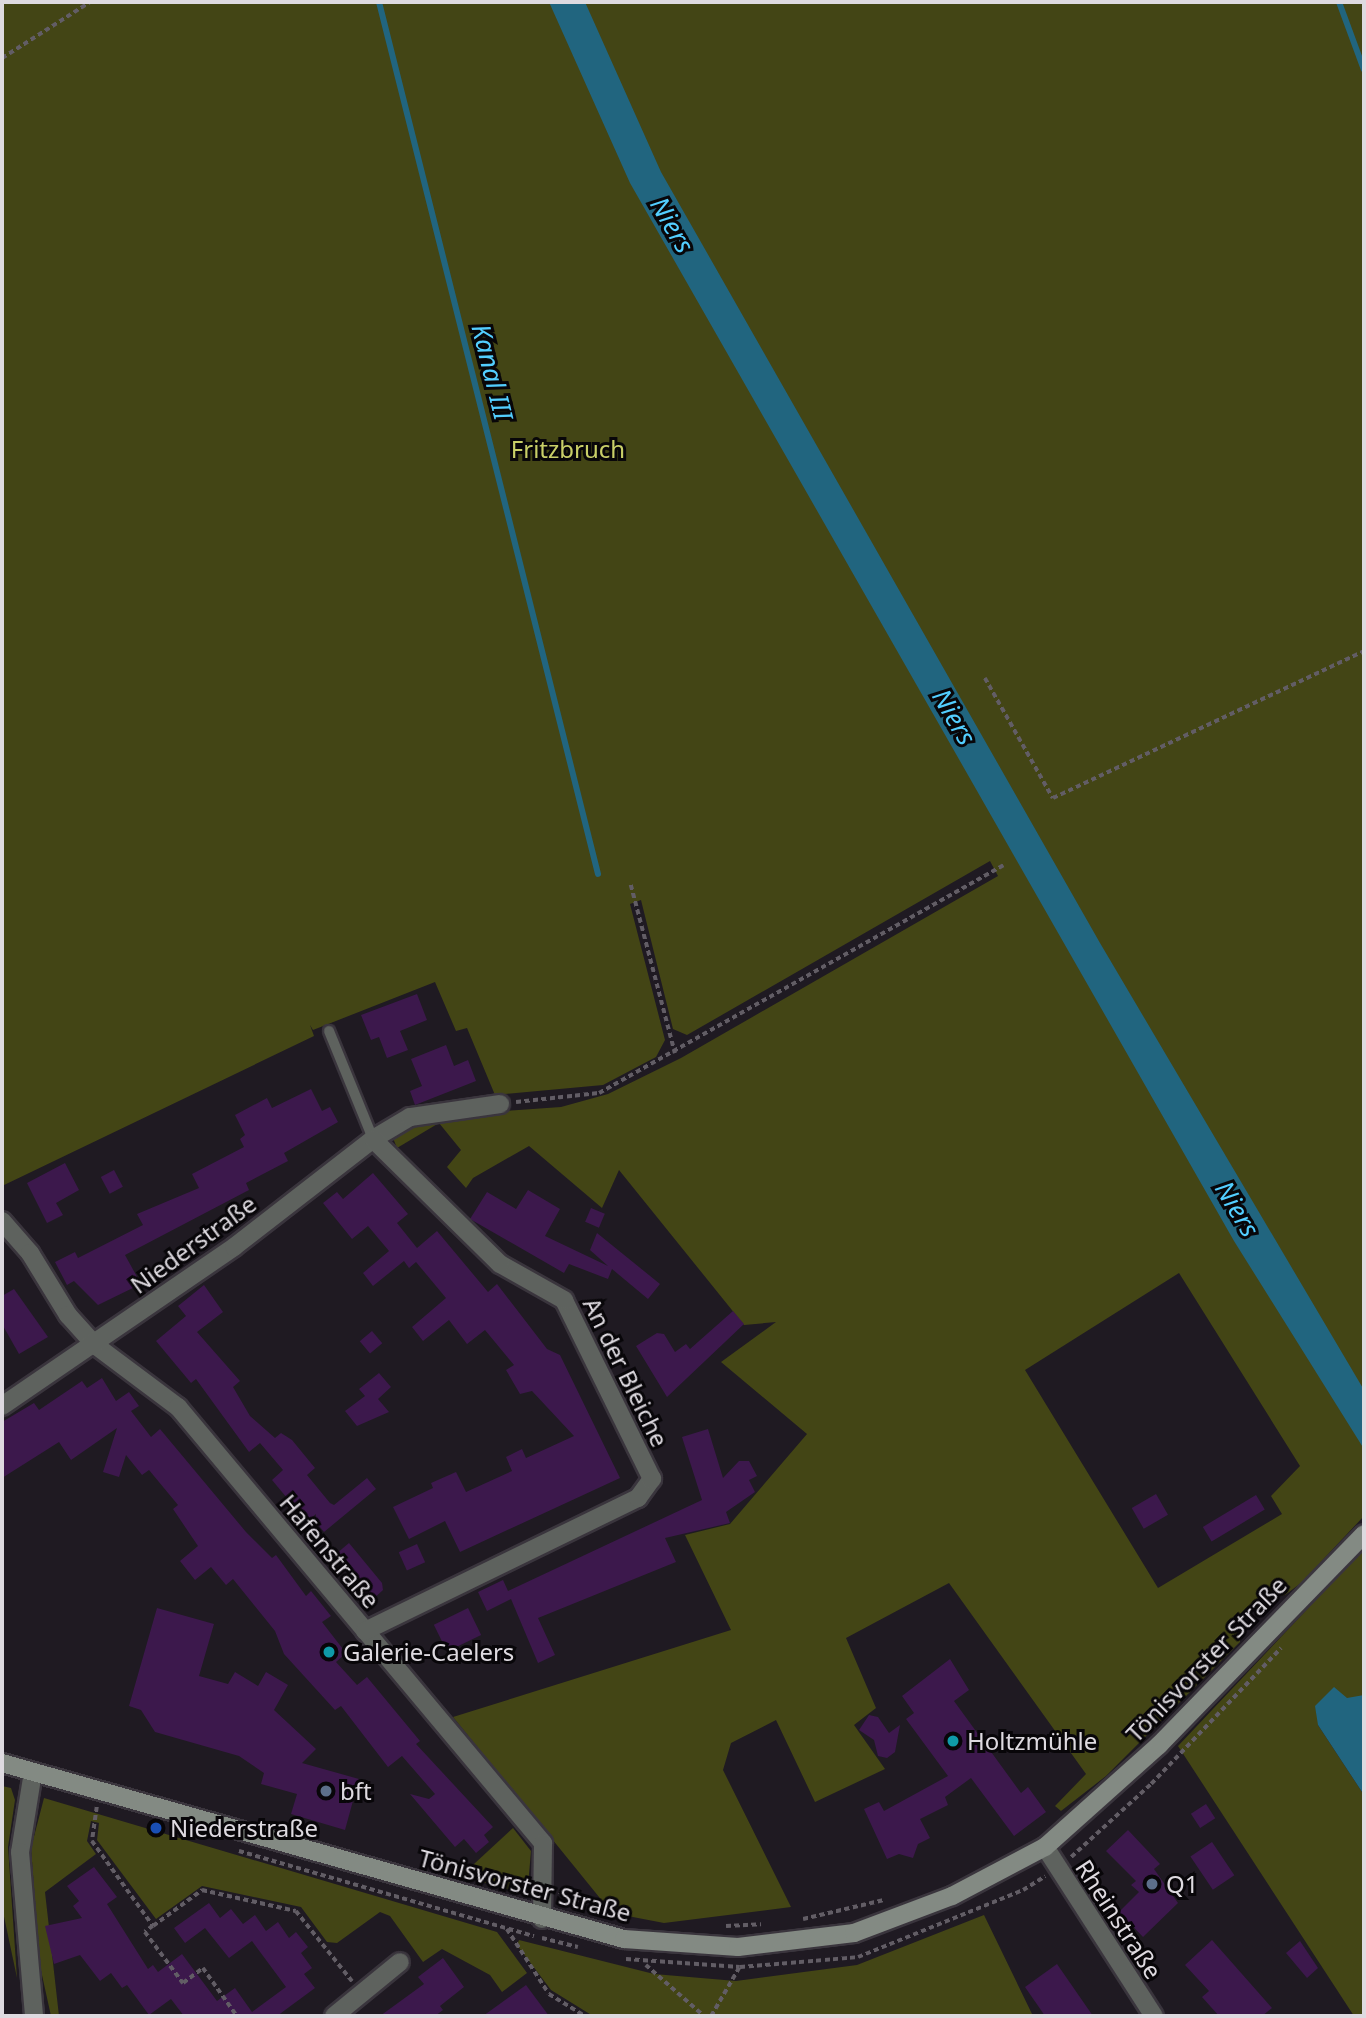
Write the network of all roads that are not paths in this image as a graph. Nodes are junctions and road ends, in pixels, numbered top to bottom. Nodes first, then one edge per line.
1 (329, 1031) dead end
2 (500, 1104) road end
3 (373, 1139) junction
4 (2, 1222) edge
5 (95, 1345) junction
6 (2, 1406) edge
7 (1364, 1534) edge
8 (365, 1631) junction
9 (2, 1763) edge
10 (33, 1772) junction
11 (1045, 1847) junction
12 (542, 1919) junction
13 (400, 1962) dead end
14 (34, 2016) edge
15 (334, 2016) edge
16 (1154, 2016) edge

1 - 3 lane
2 - 3 street
3 - 5 street, Niederstraße
3 - 8 street, An der Bleiche
4 - 5 street, Hafenstraße
5 - 6 street, Niederstraße
5 - 8 street, Hafenstraße
7 - 11 main road, Tönisvorster Straße
8 - 12 street, Hafenstraße
9 - 10 main road, Tönisvorster Straße
10 - 12 main road, Tönisvorster Straße
10 - 14 street
11 - 12 main road, Tönisvorster Straße
11 - 16 street, Rheinstraße
13 - 15 street

